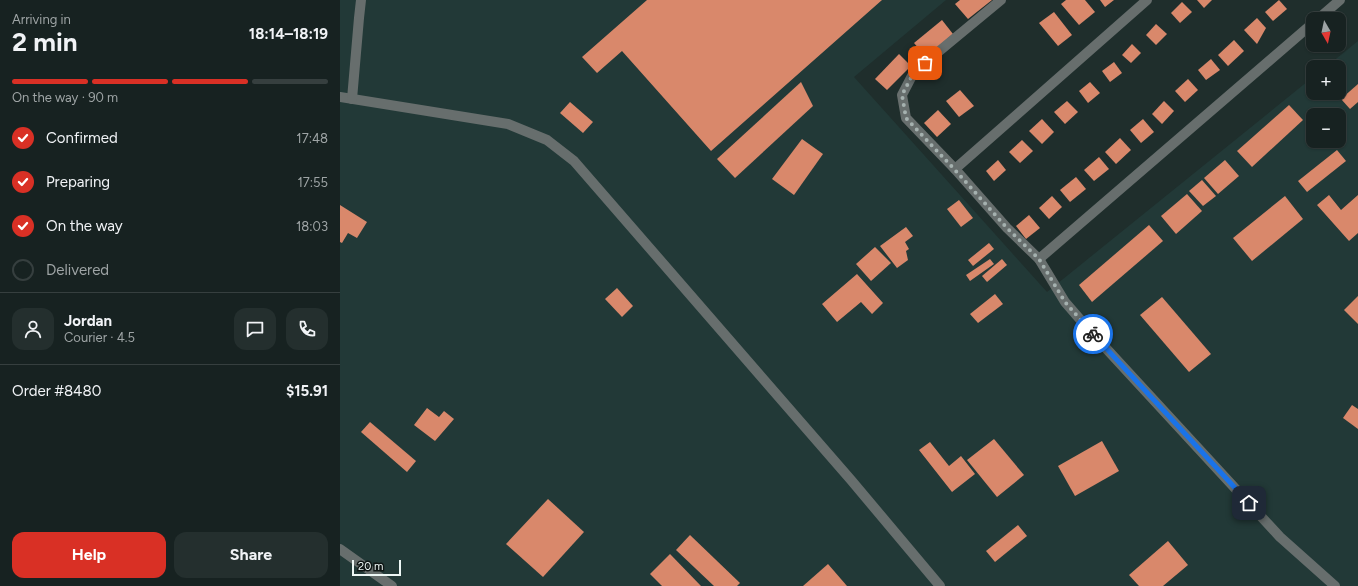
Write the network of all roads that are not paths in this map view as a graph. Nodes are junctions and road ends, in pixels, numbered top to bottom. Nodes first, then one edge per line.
1 (361, 0) edge
2 (1001, 0) edge
3 (1147, 0) edge
4 (1340, 0) edge
5 (1326, 12) edge
6 (1306, 29) edge
7 (340, 97) edge
8 (352, 99) junction
9 (955, 170) junction
10 (1039, 259) junction
11 (340, 549) edge
12 (392, 586) edge
13 (940, 586) edge
14 (1335, 586) edge

1 - 8 street
2 - 9 street
3 - 9 street
4 - 5 street
6 - 10 street
7 - 8 street
8 - 13 street
9 - 10 street
10 - 14 street
11 - 12 street

